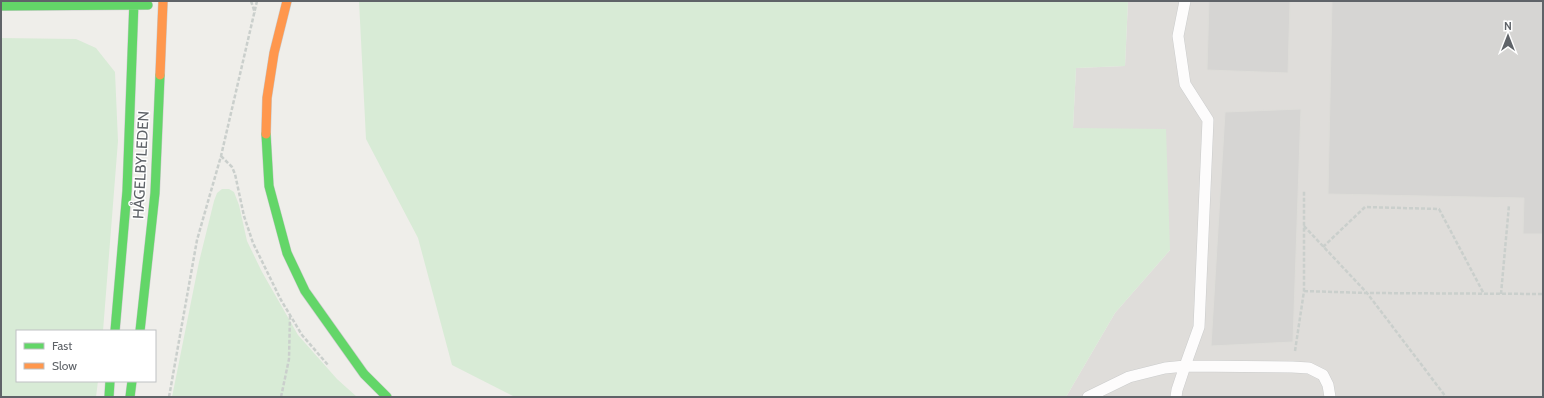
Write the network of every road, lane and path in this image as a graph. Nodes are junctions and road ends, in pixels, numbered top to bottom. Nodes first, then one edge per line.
1 (251, 1) edge
2 (257, 1) edge
3 (287, 1) edge
4 (1184, 1) edge
5 (134, 3) edge
6 (163, 3) edge
7 (1, 6) edge
8 (255, 13) junction
9 (1304, 191) dead end
10 (1509, 205) dead end
11 (1304, 226) junction
12 (1323, 247) junction
13 (1304, 291) junction
14 (1367, 293) junction
15 (1484, 294) junction
16 (1501, 294) junction
17 (1543, 294) edge
18 (290, 316) dead end
19 (115, 330) edge
20 (140, 330) edge
21 (1185, 366) junction
22 (1292, 367) junction
23 (110, 382) edge
24 (132, 382) edge
25 (109, 397) edge
26 (130, 397) edge
27 (169, 397) edge
28 (281, 397) edge
29 (387, 397) edge
30 (1088, 397) edge
31 (1176, 397) edge
32 (1330, 397) edge
33 (1446, 397) edge

1 - 8 path
2 - 8 path
3 - 29 main road
4 - 21 lane
5 - 6 main road
5 - 7 main road
5 - 19 main road, HÅGELBYLEDEN
6 - 20 main road, HÅGELBYLEDEN
8 - 27 path
9 - 11 path
10 - 16 path
11 - 12 path
11 - 13 path
12 - 14 path
12 - 15 path
13 - 14 path
13 - 22 path
14 - 15 path
14 - 33 path
15 - 16 path
16 - 17 path
18 - 28 path
21 - 22 lane
21 - 30 lane
21 - 31 lane
22 - 32 lane
23 - 25 main road
24 - 26 main road

